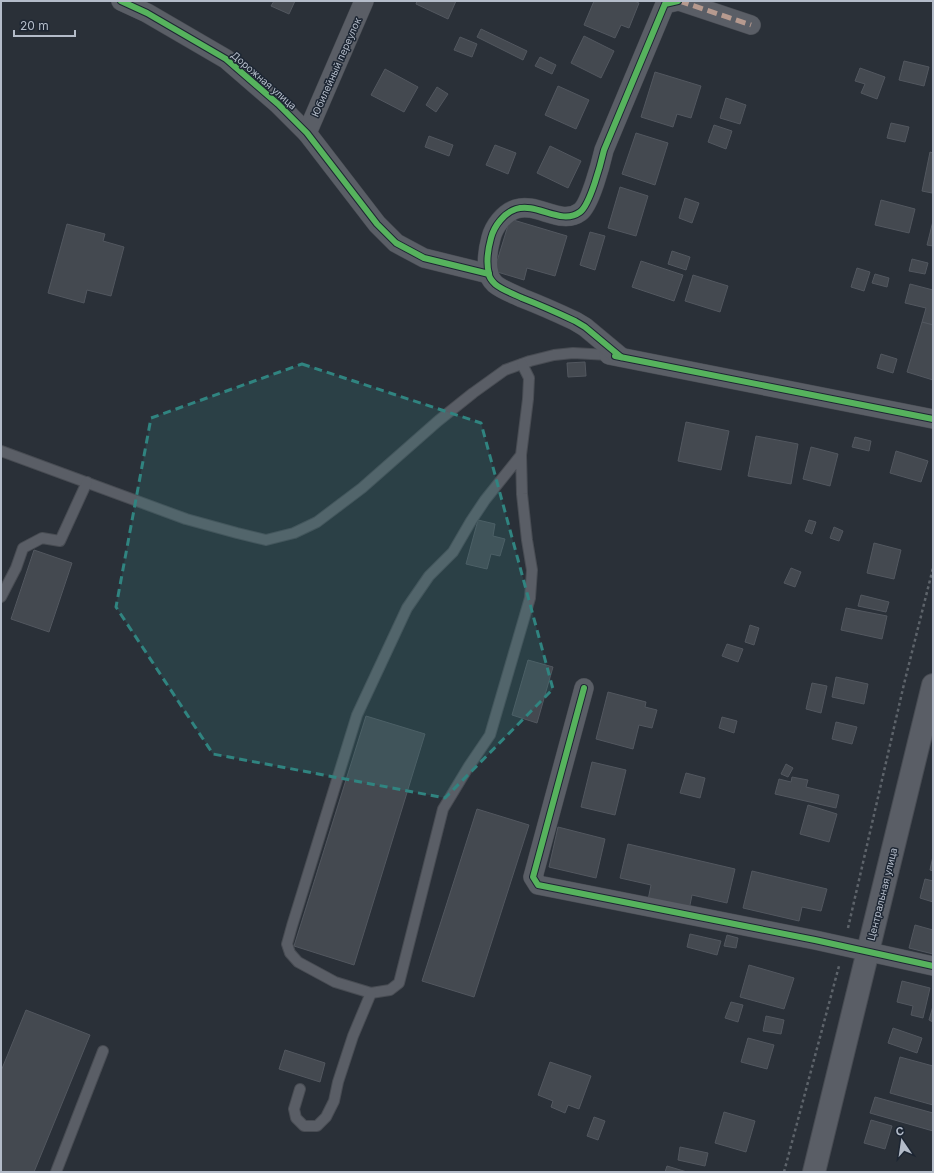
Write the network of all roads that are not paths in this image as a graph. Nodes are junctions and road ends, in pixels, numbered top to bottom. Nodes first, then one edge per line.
1 (121, 1) edge
2 (364, 1) edge
3 (678, 1) edge
4 (751, 25) dead end
5 (306, 133) junction
6 (489, 274) junction
7 (615, 356) junction
8 (522, 364) junction
9 (933, 419) edge
10 (1, 451) edge
11 (521, 455) junction
12 (86, 482) junction
13 (1, 597) edge
14 (933, 685) edge
15 (584, 688) dead end
16 (868, 951) junction
17 (933, 966) edge
18 (371, 993) junction
19 (103, 1051) dead end
20 (300, 1089) dead end
21 (56, 1172) edge
22 (814, 1172) edge

1 - 5 street, Дорожная улица
2 - 5 street, Юбилейный переулок
3 - 4 street
3 - 6 street
5 - 6 street, Дорожная улица
6 - 7 street
7 - 8 lane
7 - 9 street
8 - 11 lane
8 - 12 lane
10 - 12 lane
11 - 18 lane
11 - 18 lane
12 - 13 lane
14 - 16 street, Центральная улица
15 - 16 street
16 - 17 street
16 - 22 street, Центральная улица
18 - 20 lane
19 - 21 lane

